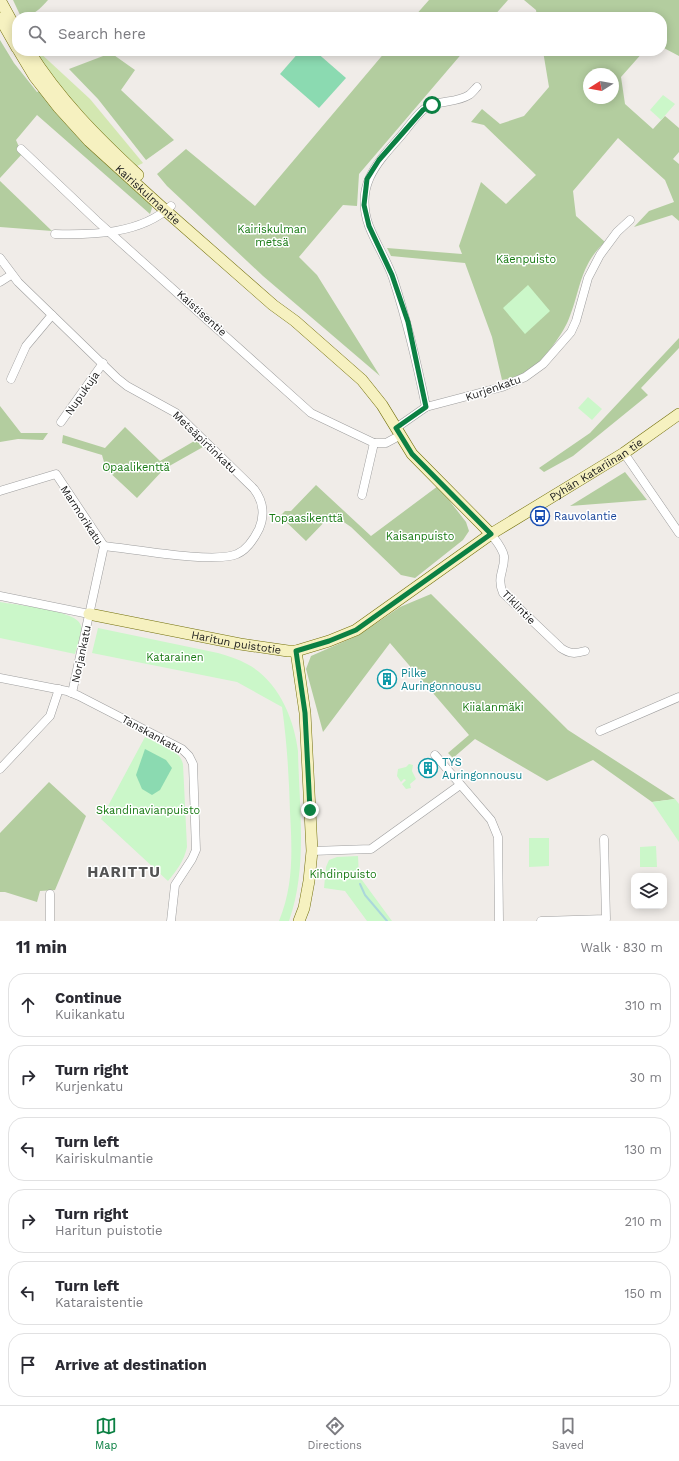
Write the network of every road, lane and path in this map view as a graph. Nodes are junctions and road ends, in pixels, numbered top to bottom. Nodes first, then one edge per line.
1 (0, 0) edge
2 (0, 18) edge
3 (12, 22) edge
4 (12, 39) edge
5 (22, 56) edge
6 (32, 56) edge
7 (477, 87) dead end
8 (20, 149) dead end
9 (168, 208) junction
10 (630, 220) dead end
11 (112, 232) junction
12 (55, 234) dead end
13 (0, 258) edge
14 (11, 275) junction
15 (0, 282) edge
16 (52, 315) junction
17 (103, 363) junction
18 (11, 378) dead end
19 (426, 407) junction
20 (679, 414) edge
21 (61, 422) dead end
22 (398, 432) junction
23 (374, 443) junction
24 (624, 453) junction
25 (0, 491) edge
26 (362, 495) dead end
27 (679, 533) edge
28 (491, 534) junction
29 (104, 546) junction
30 (0, 596) edge
31 (89, 614) junction
32 (296, 651) junction
33 (585, 651) dead end
34 (0, 678) edge
35 (59, 690) junction
36 (70, 692) junction
37 (679, 697) edge
38 (600, 731) dead end
39 (435, 755) dead end
40 (0, 769) edge
41 (460, 785) junction
42 (604, 838) dead end
43 (312, 851) junction
44 (50, 894) dead end
45 (50, 921) edge
46 (171, 921) edge
47 (299, 921) edge
48 (499, 921) edge
49 (541, 921) edge

1 - 3 street
2 - 4 street
5 - 9 street, Kairiskulmantie
6 - 9 street, Kairiskulmantie
7 - 19 street
8 - 11 street, Kaistisentie
9 - 11 street
9 - 22 street, Kairiskulmantie
10 - 19 street, Kurjenkatu
11 - 12 street
11 - 23 street, Kaistisentie
13 - 14 street, Metsäpirtinkatu
14 - 15 street
14 - 16 street, Metsäpirtinkatu
16 - 17 street, Metsäpirtinkatu
16 - 18 street
17 - 21 street, Nupukuja
17 - 29 street, Metsäpirtinkatu
19 - 22 street, Kurjenkatu
20 - 24 street, Pyhän Katariinan tie
22 - 23 street
22 - 28 street, Kairiskulmantie
23 - 26 street
24 - 27 street
24 - 28 street, Pyhän Katariinan tie
25 - 29 street, Marmorikatu
28 - 32 street, Haritun puistotie
28 - 33 street, Tiklintie
29 - 31 street, Marmorikatu
30 - 31 street, Haritun puistotie
31 - 32 street, Haritun puistotie
31 - 36 street, Norjankatu
32 - 43 street
34 - 35 street, Tanskankatu
35 - 36 street, Tanskankatu
35 - 40 street, Norjankatu
36 - 46 street, Tanskankatu
37 - 38 street
39 - 41 street
41 - 43 street
41 - 48 street
42 - 49 street
43 - 47 street
44 - 45 street

